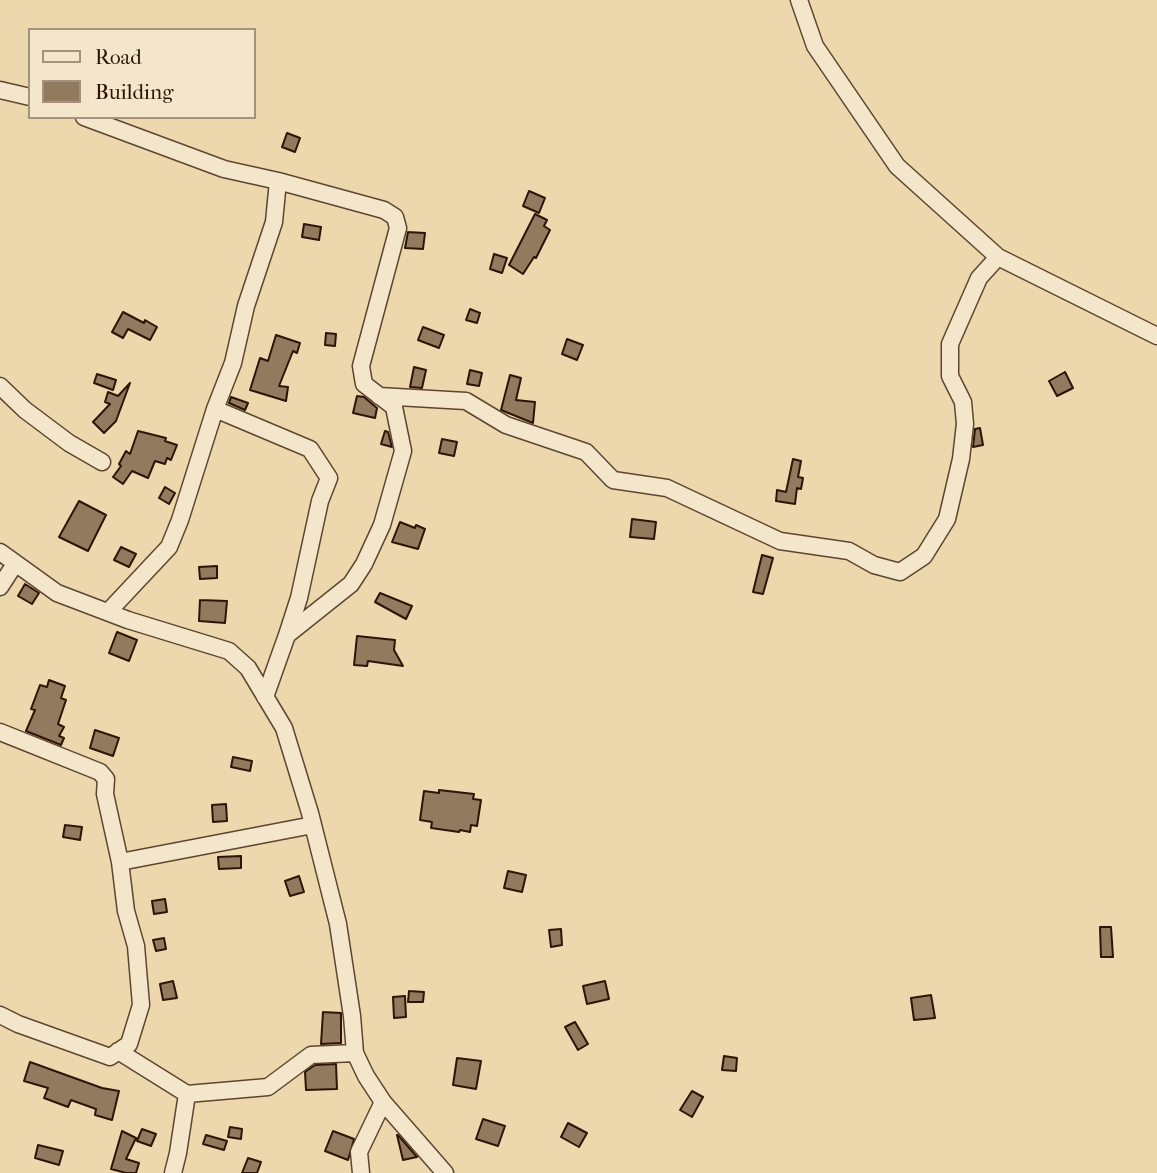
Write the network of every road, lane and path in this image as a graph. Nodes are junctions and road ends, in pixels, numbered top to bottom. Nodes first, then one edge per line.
1 (799, 0) edge
2 (0, 90) edge
3 (28, 97) edge
4 (88, 119) edge
5 (278, 181) junction
6 (998, 257) junction
7 (1157, 336) edge
8 (0, 386) edge
9 (380, 396) junction
10 (215, 409) junction
11 (102, 462) dead end
12 (0, 552) edge
13 (15, 564) junction
14 (0, 587) edge
15 (108, 612) junction
16 (287, 635) junction
17 (265, 696) junction
18 (0, 733) edge
19 (313, 825) junction
20 (120, 862) junction
21 (0, 1015) edge
22 (118, 1051) junction
23 (355, 1053) junction
24 (187, 1094) junction
25 (383, 1102) junction
26 (173, 1173) edge
27 (361, 1173) edge
28 (445, 1173) edge

1 - 6 street
2 - 3 street
4 - 5 street
5 - 9 street
5 - 10 street
6 - 7 street
6 - 9 street
8 - 11 street
9 - 16 street
10 - 15 street
10 - 16 street
12 - 13 street
13 - 14 street
13 - 15 street
15 - 17 street
16 - 17 street
17 - 19 street
18 - 20 street
19 - 20 street
19 - 23 street
20 - 22 street
21 - 22 street
22 - 24 street
23 - 24 street
23 - 25 street
24 - 26 street
25 - 27 street
25 - 28 street

